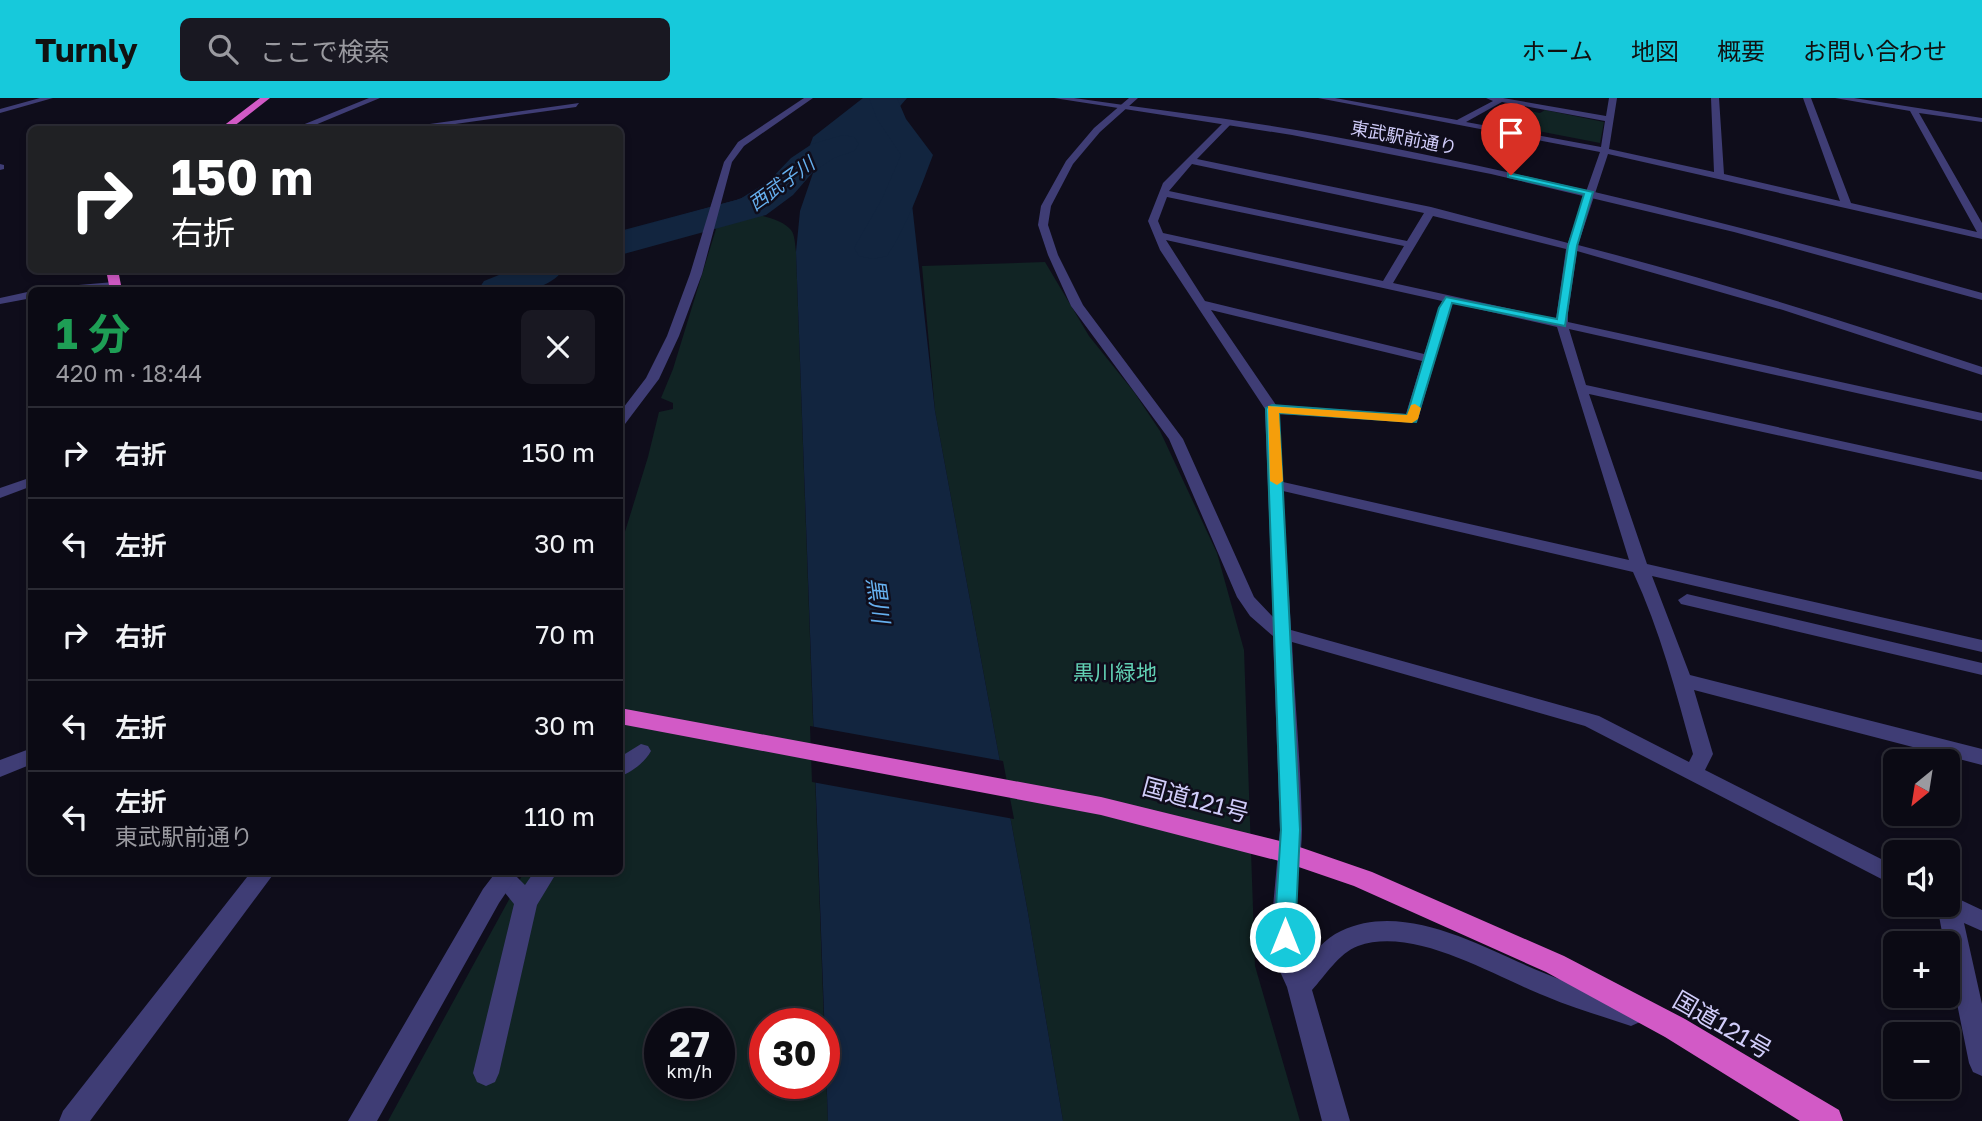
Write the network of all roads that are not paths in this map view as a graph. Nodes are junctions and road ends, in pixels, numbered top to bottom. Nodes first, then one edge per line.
1 (49, 98) edge
2 (266, 98) edge
3 (376, 98) edge
4 (809, 98) edge
5 (1058, 98) edge
6 (1322, 98) edge
7 (1490, 98) edge
8 (1613, 98) edge
9 (1715, 98) edge
10 (1808, 98) edge
11 (1839, 98) edge
12 (1351, 100) edge
13 (1501, 100) junction
14 (1853, 100) edge
15 (1123, 104) edge
16 (576, 105) dead end
17 (0, 111) edge
18 (1914, 111) junction
19 (1610, 119) junction
20 (1982, 120) edge
21 (1229, 122) junction
22 (1460, 122) junction
23 (228, 126) edge
24 (304, 126) edge
25 (420, 126) edge
26 (1605, 150) junction
27 (1191, 160) junction
28 (1719, 176) junction
29 (1589, 192) junction
30 (1163, 193) junction
31 (1846, 203) junction
32 (1431, 210) junction
33 (1982, 234) edge
34 (1159, 235) junction
35 (1409, 244) junction
36 (1572, 246) junction
37 (1386, 285) junction
38 (28, 295) edge
39 (1982, 297) edge
40 (1449, 299) junction
41 (0, 301) edge
42 (1202, 304) junction
43 (1562, 324) junction
44 (1429, 359) junction
45 (1982, 371) edge
46 (1581, 388) junction
47 (625, 406) edge
48 (1272, 408) junction
49 (1982, 417) edge
50 (1982, 477) edge
51 (28, 483) edge
52 (1277, 485) junction
53 (0, 494) edge
54 (1640, 568) junction
55 (1687, 600) dead end
56 (1281, 633) junction
57 (1982, 646) edge
58 (1982, 669) edge
59 (1682, 681) junction
60 (623, 717) edge
61 (641, 751) dead end
62 (28, 757) edge
63 (1982, 757) edge
64 (623, 766) edge
65 (0, 769) edge
66 (1693, 773) junction
67 (1287, 853) junction
68 (1883, 871) edge
69 (262, 875) edge
70 (506, 875) edge
71 (544, 875) edge
72 (526, 902) junction
73 (1960, 910) edge
74 (1951, 917) edge
75 (1982, 921) edge
76 (1299, 987) junction
77 (1675, 1028) junction
78 (1982, 1063) edge
79 (486, 1073) dead end
80 (1791, 1109) edge
81 (74, 1121) edge
82 (362, 1121) edge
83 (1336, 1121) edge
84 (1828, 1121) edge

1 - 17 street
2 - 23 highway
3 - 24 street
4 - 47 street
5 - 15 street, 東武駅前通り
6 - 12 street
7 - 13 street
8 - 19 street
9 - 28 street
10 - 31 street
11 - 14 street
12 - 22 street
13 - 19 street
13 - 22 street
14 - 18 street
15 - 21 street, 東武駅前通り
15 - 56 street
16 - 25 street
18 - 20 street
18 - 33 street
19 - 26 street
21 - 27 street
21 - 29 street, 東武駅前通り
22 - 26 street
26 - 28 street
26 - 29 street
27 - 30 street
27 - 32 street
28 - 31 street
29 - 36 street
29 - 39 street, 東武駅前通り
30 - 34 street
30 - 35 street
31 - 33 street
32 - 35 street
32 - 36 street
34 - 37 street
34 - 42 street
35 - 37 street
36 - 43 street
36 - 45 street
37 - 40 street
38 - 41 street
40 - 43 street
40 - 44 street
42 - 44 street
42 - 48 street
43 - 46 street
43 - 49 street
44 - 48 street
46 - 50 street
46 - 54 street
48 - 52 street
51 - 53 street
52 - 54 street
52 - 56 street
54 - 57 street
54 - 59 street
55 - 58 street
56 - 66 street
56 - 67 street
59 - 63 street
59 - 66 street
60 - 67 highway, 国道121号
61 - 64 street
62 - 65 street
66 - 68 street
67 - 76 street
67 - 77 highway, 国道121号
69 - 81 street
70 - 72 street
70 - 82 street
71 - 72 street
72 - 79 street
73 - 75 street
74 - 78 street
76 - 77 street
76 - 83 street
77 - 80 highway, 国道121号
80 - 84 highway, 国道121号

